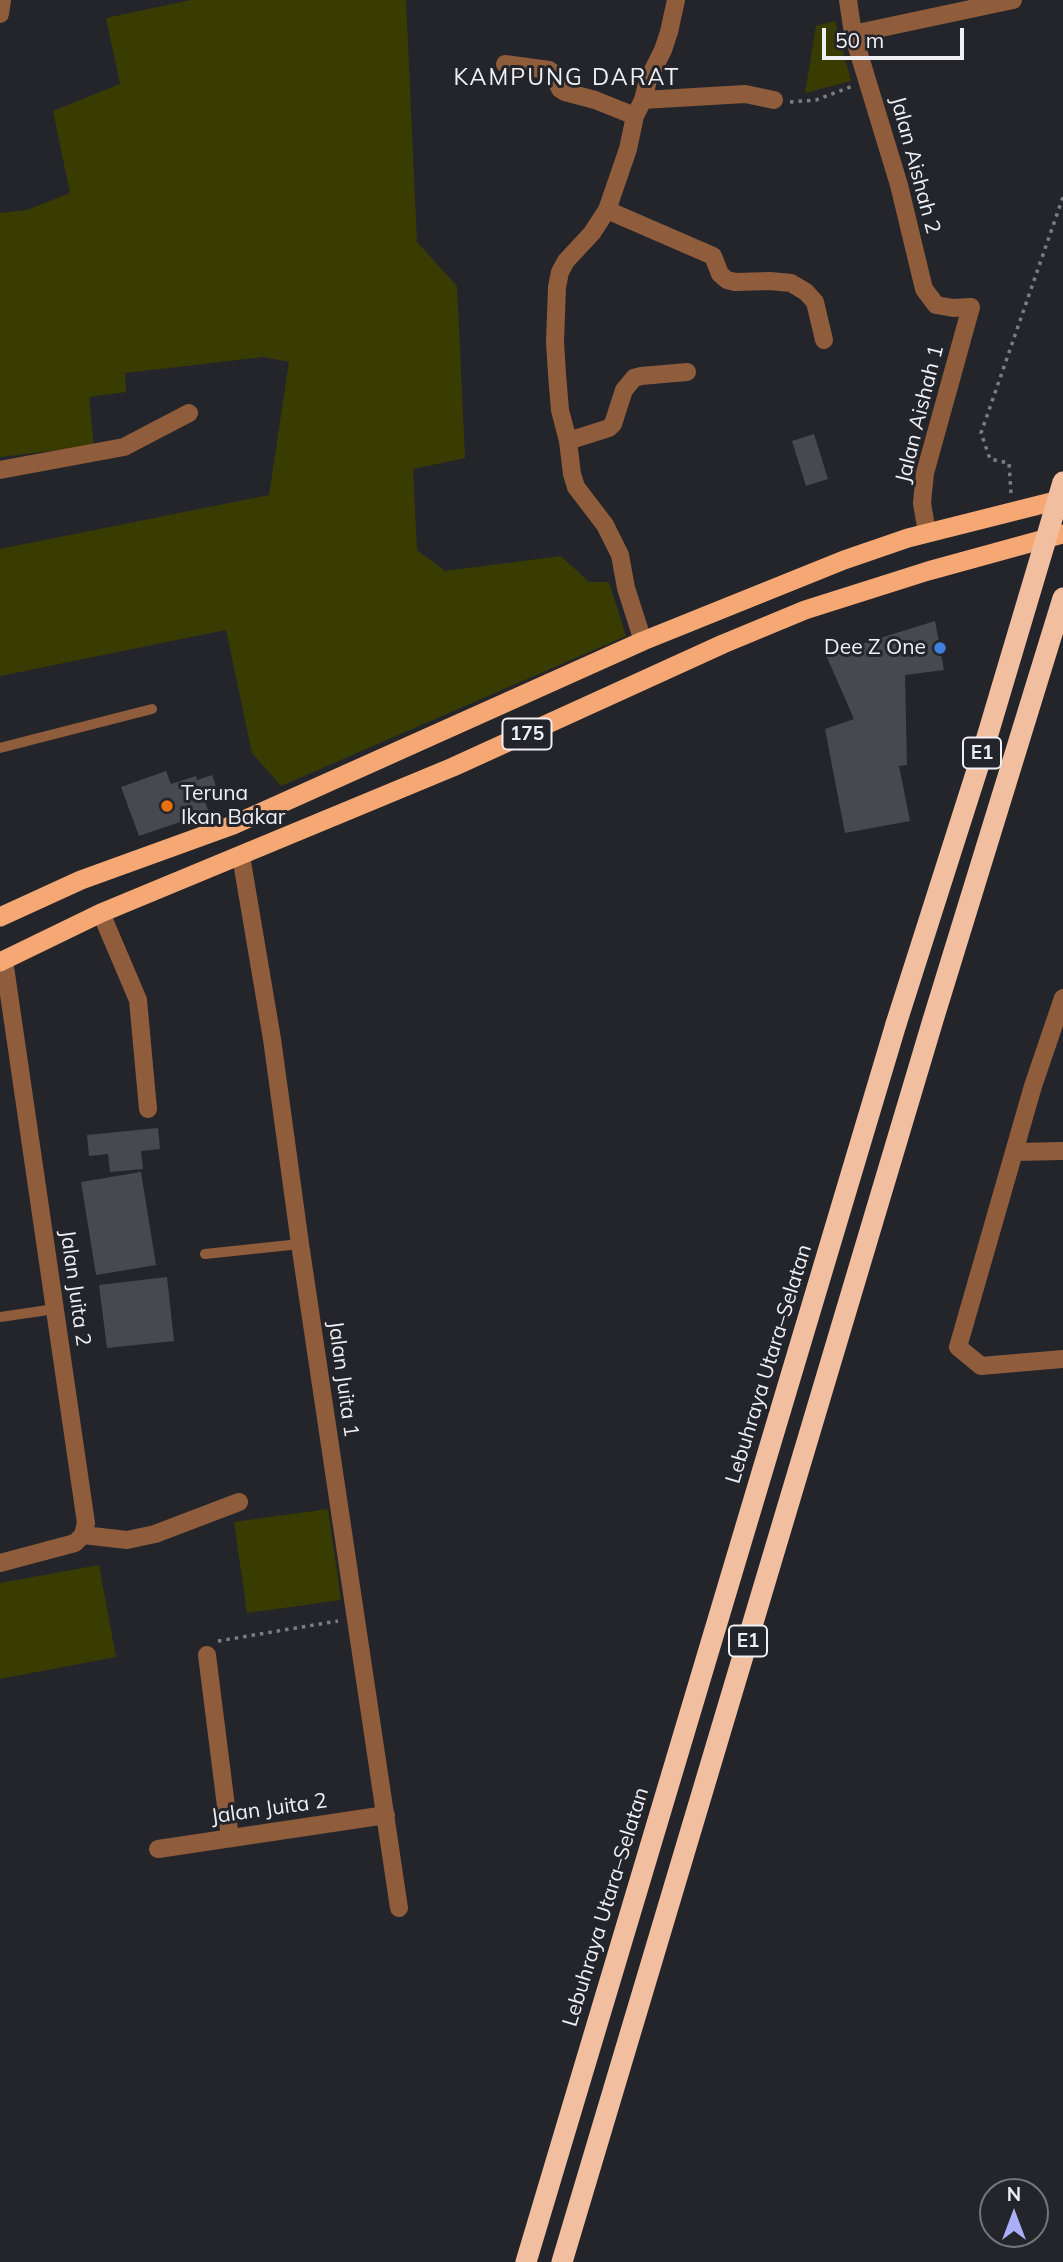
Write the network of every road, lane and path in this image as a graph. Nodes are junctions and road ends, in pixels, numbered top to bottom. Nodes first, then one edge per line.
1 (2, 0) edge
2 (676, 0) edge
3 (848, 0) edge
4 (1013, 0) edge
5 (0, 14) edge
6 (853, 34) junction
7 (505, 64) dead end
8 (868, 79) junction
9 (774, 100) joint
10 (639, 108) junction
11 (1063, 197) edge
12 (607, 210) junction
13 (971, 307) joint
14 (824, 340) dead end
15 (687, 372) dead end
16 (189, 413) dead end
17 (568, 441) junction
18 (0, 470) edge
19 (1063, 482) edge
20 (1063, 499) edge
21 (1014, 511) junction
22 (927, 533) junction
23 (1063, 534) edge
24 (1063, 598) edge
25 (643, 641) junction
26 (152, 709) dead end
27 (0, 748) edge
28 (241, 856) junction
29 (101, 913) junction
30 (0, 917) edge
31 (2, 961) edge
32 (1063, 998) edge
33 (148, 1109) dead end
34 (1063, 1151) edge
35 (1014, 1152) junction
36 (300, 1244) junction
37 (205, 1254) dead end
38 (55, 1309) junction
39 (0, 1317) edge
40 (1063, 1359) edge
41 (239, 1502) dead end
42 (83, 1535) junction
43 (0, 1563) edge
44 (357, 1618) junction
45 (207, 1655) joint
46 (386, 1815) junction
47 (230, 1838) junction
48 (158, 1849) dead end
49 (399, 1908) dead end
50 (526, 2262) edge
51 (562, 2262) edge

1 - 5 street
2 - 10 street
3 - 6 street, Jalan Aishah 2
4 - 6 street
6 - 8 street, Jalan Aishah 2
7 - 10 street
8 - 9 path
8 - 13 street, Jalan Aishah 2
9 - 10 street
10 - 12 street
11 - 21 path
12 - 14 street
12 - 17 street
13 - 22 street, Jalan Aishah 1
15 - 17 street
16 - 18 street
17 - 25 street
19 - 50 highway, Lebuhraya Utara–Selatan / E1, bridge
20 - 21 highway, 175
21 - 22 highway, 175
22 - 25 highway, 175
23 - 28 highway, 175
24 - 51 highway, E1
25 - 30 highway, 175
26 - 27 lane
28 - 29 highway, 175
28 - 36 street, Jalan Juita 1
29 - 31 highway, 175
29 - 33 street
31 - 38 street, Jalan Juita 2
32 - 35 street
34 - 35 street
35 - 40 street
36 - 37 lane
36 - 44 street, Jalan Juita 1
38 - 39 lane
38 - 42 street, Jalan Juita 2
41 - 42 street
42 - 43 street
44 - 45 path
44 - 46 street, Jalan Juita 1
45 - 47 street
46 - 47 street, Jalan Juita 2
46 - 49 street, Jalan Juita 1
47 - 48 street, Jalan Juita 2

